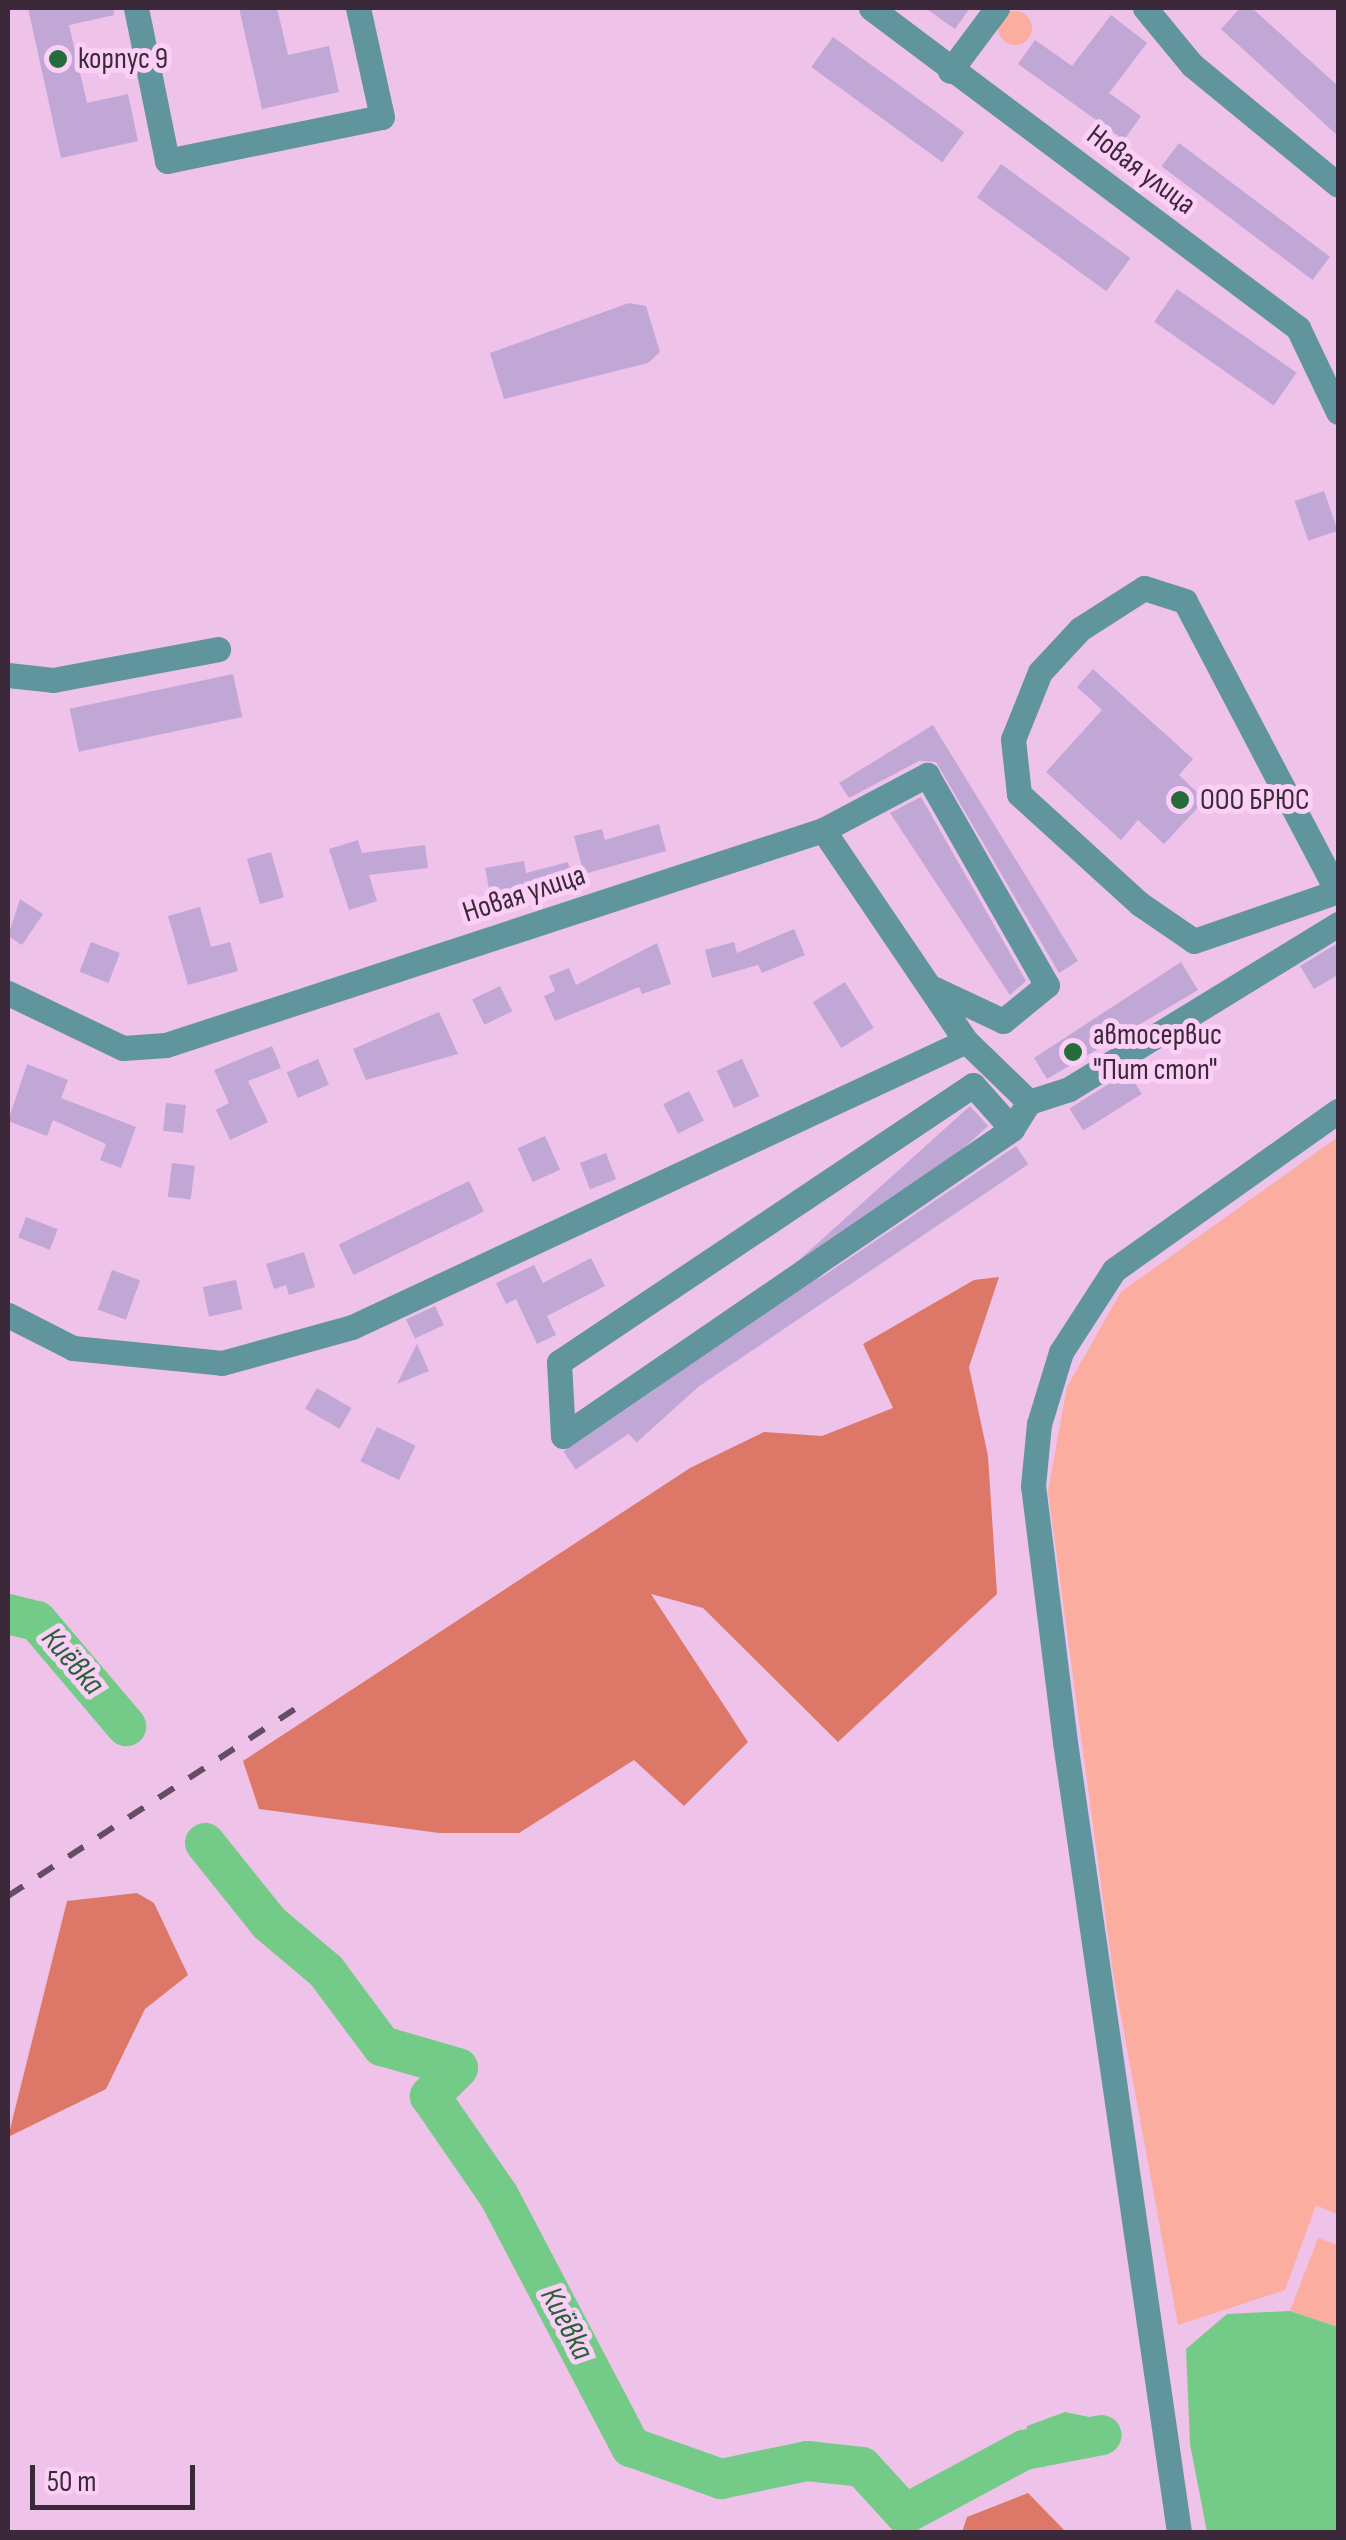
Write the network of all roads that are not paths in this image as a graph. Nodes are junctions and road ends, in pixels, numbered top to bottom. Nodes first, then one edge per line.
1 (136, 8) edge
2 (358, 8) edge
3 (871, 8) edge
4 (997, 8) edge
5 (1145, 8) edge
6 (950, 71) junction
7 (1338, 185) edge
8 (1338, 412) edge
9 (218, 650) dead end
10 (8, 675) edge
11 (823, 830) junction
12 (1338, 891) edge
13 (1338, 924) edge
14 (933, 988) junction
15 (8, 993) edge
16 (966, 1041) junction
17 (1029, 1102) junction
18 (1338, 1111) edge
19 (1012, 1129) junction
20 (8, 1315) edge
21 (1178, 2532) edge

1 - 2 street
3 - 6 street, Новая улица
4 - 6 street
5 - 7 street
6 - 8 street, Новая улица
9 - 10 street
11 - 14 street
11 - 14 street, Новая улица
11 - 15 street, Новая улица
12 - 12 street
13 - 17 street
14 - 16 street
16 - 17 street
16 - 20 street
17 - 19 street
18 - 21 street
19 - 19 street

